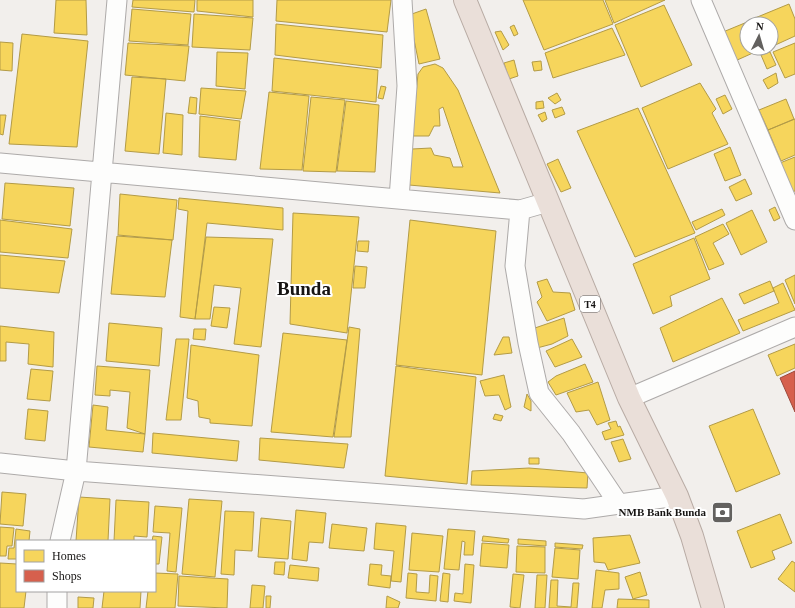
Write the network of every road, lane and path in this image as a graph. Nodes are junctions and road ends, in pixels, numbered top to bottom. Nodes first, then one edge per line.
1 (117, 0) edge
2 (402, 0) edge
3 (465, 0) edge
4 (701, 0) edge
5 (0, 163) edge
6 (102, 170) junction
7 (399, 199) junction
8 (548, 202) junction
9 (520, 210) junction
10 (795, 220) edge
11 (795, 328) edge
12 (629, 398) junction
13 (0, 463) edge
14 (76, 471) junction
15 (677, 496) junction
16 (618, 503) junction
17 (60, 540) edge
18 (57, 592) edge
19 (57, 608) edge
20 (713, 608) edge

1 - 6 street
2 - 7 street
3 - 8 highway, T4
4 - 10 street
5 - 6 street
6 - 7 street
6 - 14 street
7 - 9 street
8 - 9 street
8 - 12 highway, T4
9 - 16 street
11 - 12 street
12 - 15 highway, T4
13 - 14 street
14 - 16 street
14 - 17 street
15 - 16 street
15 - 20 highway, T4
18 - 19 street

